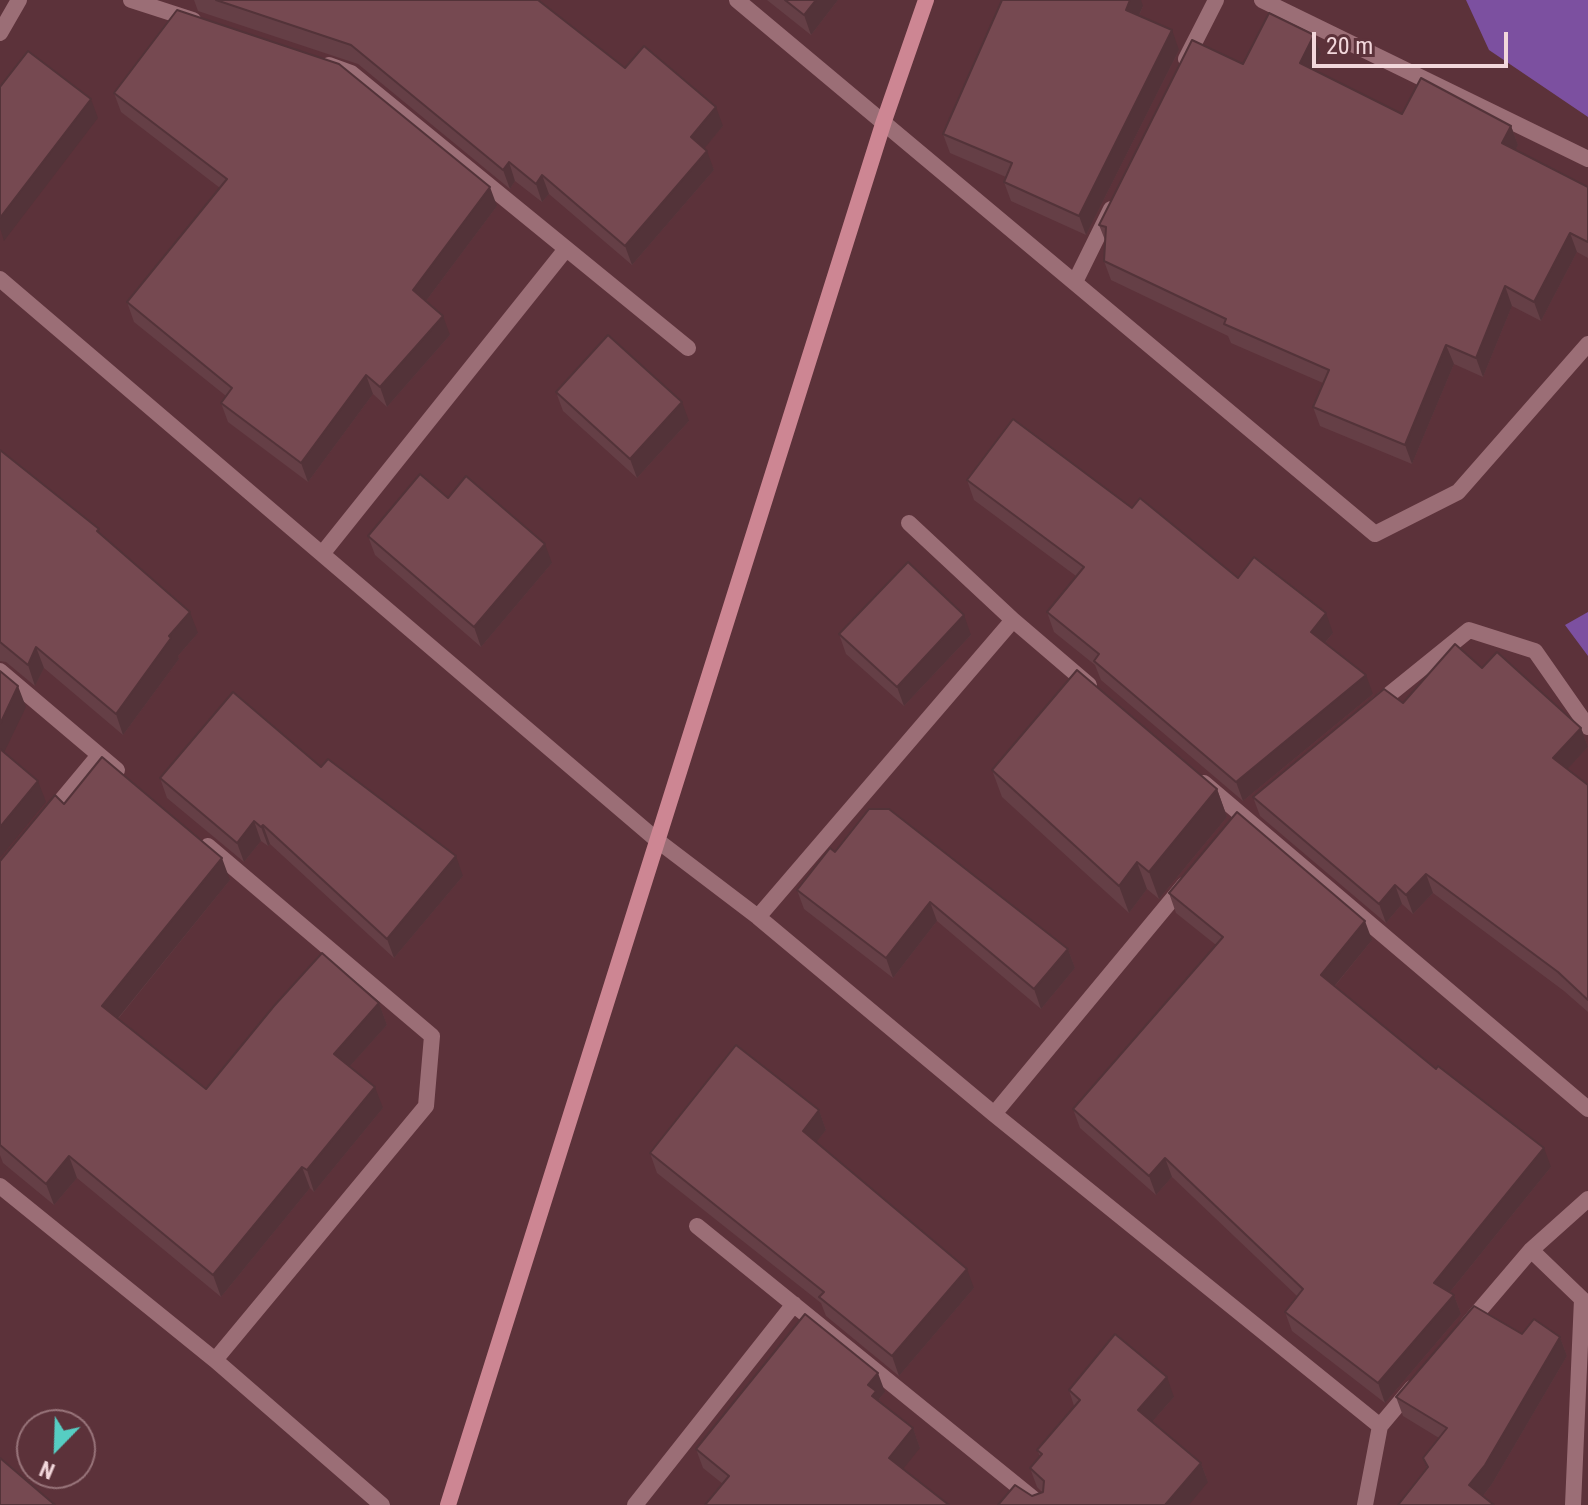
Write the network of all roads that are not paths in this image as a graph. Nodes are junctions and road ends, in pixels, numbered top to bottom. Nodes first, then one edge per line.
1 (19, 0) edge
2 (131, 0) edge
3 (737, 0) edge
4 (926, 0) edge
5 (1216, 0) edge
6 (1262, 0) edge
7 (204, 24) edge
8 (0, 33) edge
9 (307, 58) edge
10 (1180, 70) edge
11 (884, 121) junction
12 (1588, 159) edge
13 (1117, 197) edge
14 (566, 249) junction
15 (0, 279) edge
16 (1075, 282) junction
17 (1588, 344) edge
18 (688, 348) dead end
19 (909, 523) dead end
20 (322, 554) junction
21 (1013, 620) junction
22 (0, 671) edge
23 (1097, 692) edge
24 (1361, 718) edge
25 (1588, 727) edge
26 (99, 755) junction
27 (1194, 774) edge
28 (135, 785) edge
29 (40, 827) edge
30 (194, 835) edge
31 (658, 841) junction
32 (1192, 875) edge
33 (758, 917) junction
34 (1588, 1109) edge
35 (994, 1114) junction
36 (0, 1186) edge
37 (1588, 1199) edge
38 (697, 1226) dead end
39 (1531, 1250) junction
40 (794, 1304) junction
41 (1460, 1332) edge
42 (215, 1360) junction
43 (1420, 1379) edge
44 (1380, 1426) junction
45 (382, 1505) edge
46 (448, 1505) edge
47 (635, 1505) edge
48 (1041, 1505) edge
49 (1365, 1505) edge
50 (1573, 1505) edge

1 - 8 street
2 - 7 street
3 - 11 street
4 - 11 street
5 - 10 street
6 - 12 street
9 - 14 street
11 - 16 street
11 - 31 street
13 - 16 street
14 - 18 street
14 - 20 street
15 - 20 street
16 - 17 street
19 - 21 street
20 - 31 street
21 - 23 street
21 - 33 street
22 - 26 street
24 - 25 street
26 - 28 street
26 - 29 street
27 - 34 street
30 - 42 street
31 - 33 street
31 - 46 street
32 - 35 street
33 - 35 street
35 - 44 street
36 - 42 street
37 - 39 street
38 - 40 street
39 - 41 street
39 - 50 street
40 - 47 street
40 - 48 street
42 - 45 street
43 - 44 street
44 - 49 street

